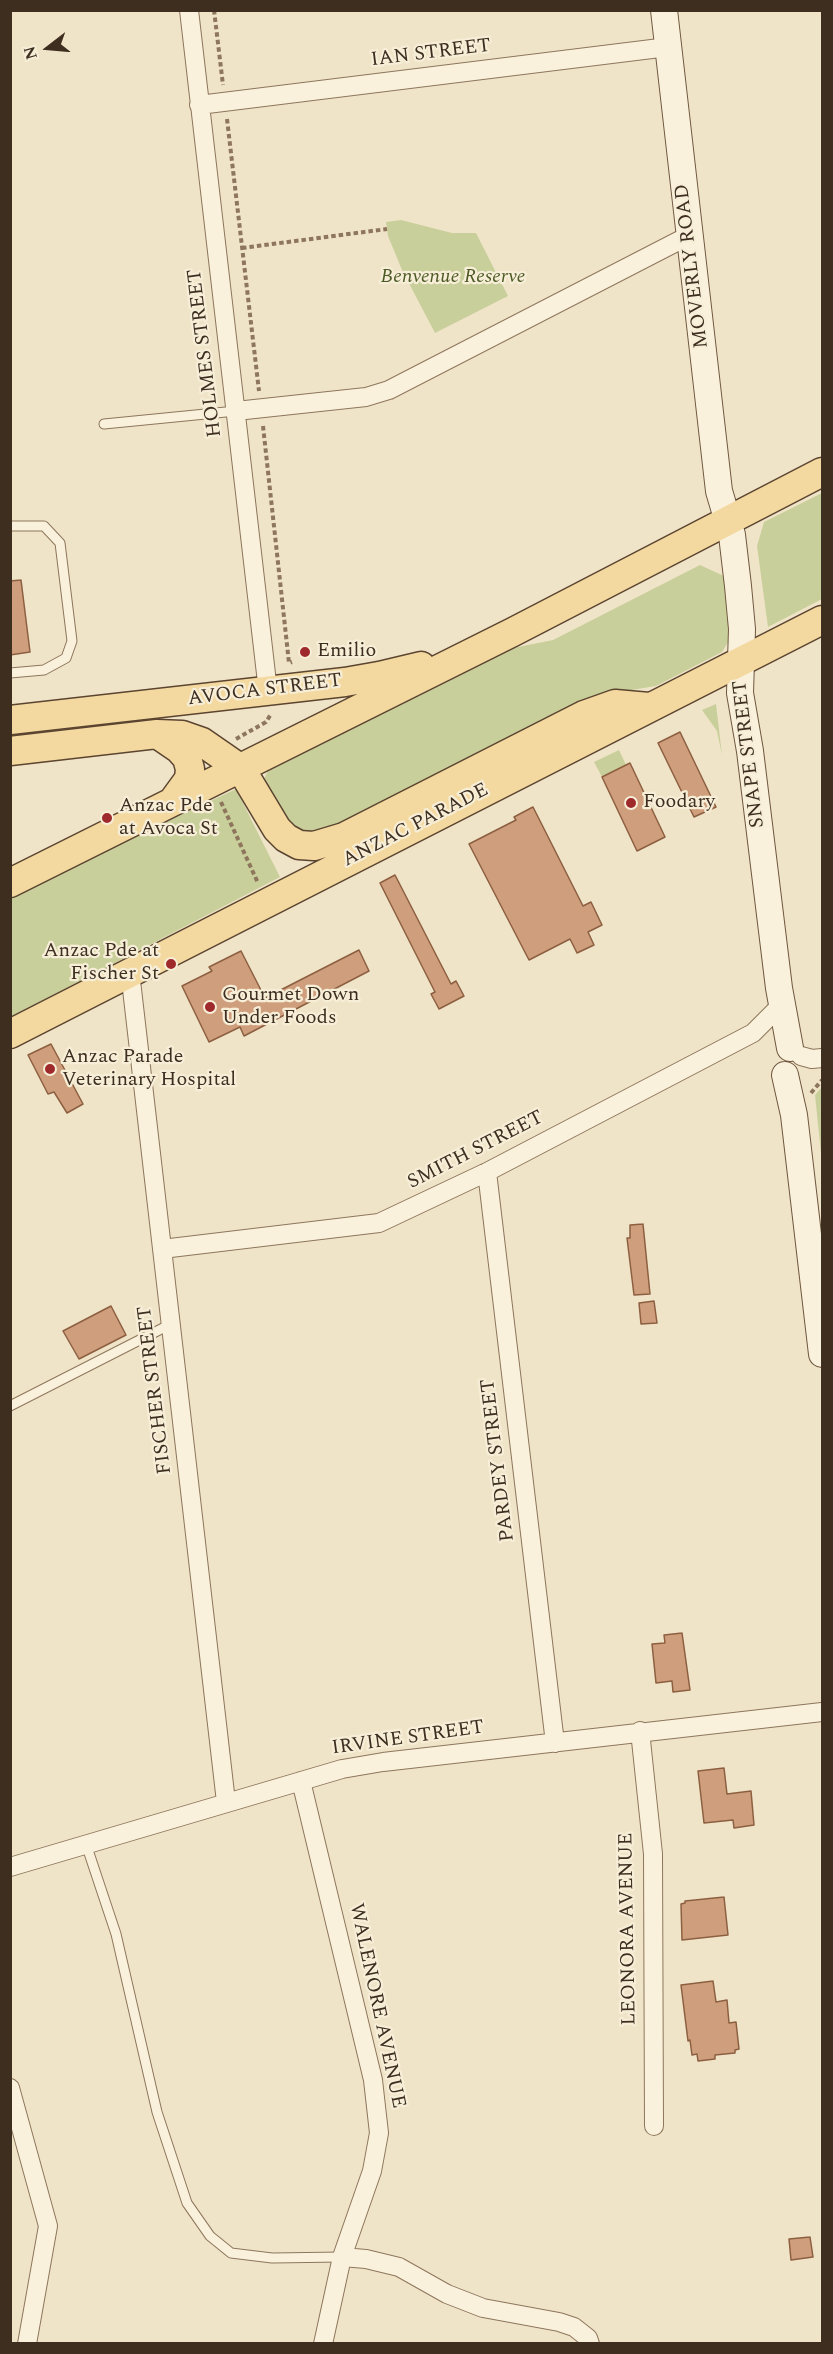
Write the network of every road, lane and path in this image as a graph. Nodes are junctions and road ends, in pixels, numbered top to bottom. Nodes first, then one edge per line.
1 (189, 10) edge
2 (214, 10) edge
3 (664, 10) edge
4 (668, 47) junction
5 (225, 102) junction
6 (200, 105) junction
7 (387, 229) dead end
8 (690, 235) junction
9 (242, 248) junction
10 (261, 408) junction
11 (236, 411) junction
12 (104, 424) dead end
13 (822, 472) edge
14 (728, 519) junction
15 (10, 526) edge
16 (822, 620) edge
17 (513, 632) junction
18 (741, 661) junction
19 (290, 663) dead end
20 (10, 674) edge
21 (268, 691) junction
22 (651, 707) junction
23 (10, 720) edge
24 (157, 734) junction
25 (10, 751) edge
26 (235, 757) junction
27 (218, 796) dead end
28 (173, 801) junction
29 (10, 883) edge
30 (251, 889) dead end
31 (130, 972) junction
32 (779, 998) junction
33 (10, 1034) edge
34 (798, 1061) edge
35 (487, 1172) junction
36 (162, 1249) junction
37 (171, 1324) junction
38 (822, 1354) edge
39 (10, 1406) edge
40 (822, 1712) edge
41 (640, 1731) junction
42 (555, 1743) junction
43 (301, 1781) junction
44 (226, 1802) junction
45 (86, 1844) junction
46 (10, 1867) edge
47 (10, 2088) edge
48 (654, 2126) dead end
49 (342, 2257) junction
50 (27, 2343) edge
51 (323, 2343) edge
52 (590, 2343) edge

1 - 6 street, HOLMES STREET
2 - 5 path
3 - 4 street, MOVERLY ROAD
4 - 5 street, IAN STREET
4 - 8 street, MOVERLY ROAD
5 - 6 street, IAN STREET
5 - 9 path
6 - 11 street, HOLMES STREET
7 - 9 path
8 - 10 street
8 - 14 street, MOVERLY ROAD
9 - 10 path
10 - 11 street
10 - 19 path
11 - 12 lane
11 - 21 street, HOLMES STREET
13 - 14 main road
14 - 17 main road
14 - 18 street, SNAPE STREET
15 - 20 lane
16 - 18 main road, ANZAC PARADE
17 - 21 main road, AVOCA STREET
17 - 26 main road
18 - 22 main road, ANZAC PARADE
18 - 32 street, SNAPE STREET
21 - 23 main road, AVOCA STREET
21 - 26 path
22 - 26 main road
22 - 31 main road, ANZAC PARADE
24 - 25 main road
24 - 26 main road
24 - 28 main road
26 - 28 main road
27 - 30 path
28 - 29 main road
31 - 33 main road, ANZAC PARADE
31 - 36 street, FISCHER STREET
32 - 34 street, SNAPE STREET
32 - 35 street, SMITH STREET
34 - 38 street, SNAPE STREET
35 - 36 street, SMITH STREET
35 - 42 street, PARDEY STREET
36 - 37 street, FISCHER STREET
37 - 39 lane
37 - 44 street, FISCHER STREET
40 - 41 street, IRVINE STREET
41 - 42 street, IRVINE STREET
41 - 48 street, LEONORA AVENUE
42 - 43 street, IRVINE STREET
43 - 44 street, IRVINE STREET
43 - 49 street, WALENORE AVENUE
44 - 45 street, IRVINE STREET
45 - 46 street, IRVINE STREET
45 - 49 lane
47 - 50 street
49 - 51 street, WALENORE AVENUE
49 - 52 street

